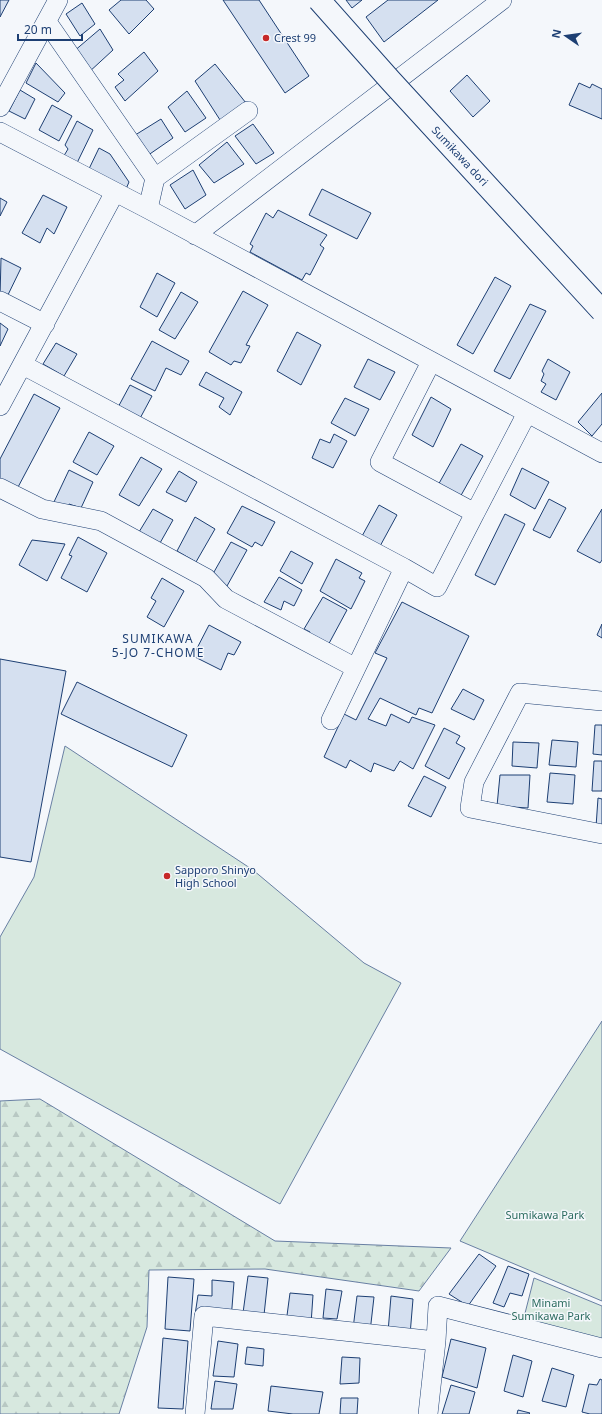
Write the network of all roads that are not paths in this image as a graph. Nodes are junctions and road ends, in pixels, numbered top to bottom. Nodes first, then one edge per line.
1 (58, 0) edge
2 (319, 0) edge
3 (494, 2) edge
4 (47, 22) junction
5 (0, 107) edge
6 (248, 111) dead end
7 (0, 132) edge
8 (155, 178) junction
9 (115, 192) junction
10 (148, 209) junction
11 (195, 235) junction
12 (0, 300) edge
13 (602, 311) edge
14 (45, 324) junction
15 (431, 362) junction
16 (23, 365) junction
17 (7, 379) edge
18 (0, 406) edge
19 (527, 413) junction
20 (602, 453) edge
21 (0, 488) edge
22 (475, 513) junction
23 (404, 568) junction
24 (356, 668) junction
25 (602, 701) edge
26 (332, 720) dead end
27 (602, 834) edge
28 (436, 1341) junction
29 (602, 1348) edge
30 (195, 1414) edge
31 (428, 1414) edge

1 - 4 street
2 - 13 street, Sumikawa dori, bridge
3 - 11 street
4 - 5 street
4 - 8 street
6 - 8 street
7 - 9 street
8 - 10 street
9 - 10 street
9 - 14 street
10 - 11 street
11 - 15 street
12 - 14 street
14 - 16 street
15 - 19 street
15 - 22 street
16 - 17 street
16 - 23 street
17 - 18 street
19 - 20 street
19 - 22 street
21 - 24 street
22 - 23 street
23 - 24 street
24 - 26 street
25 - 27 street
28 - 29 street
28 - 30 street
28 - 31 street

